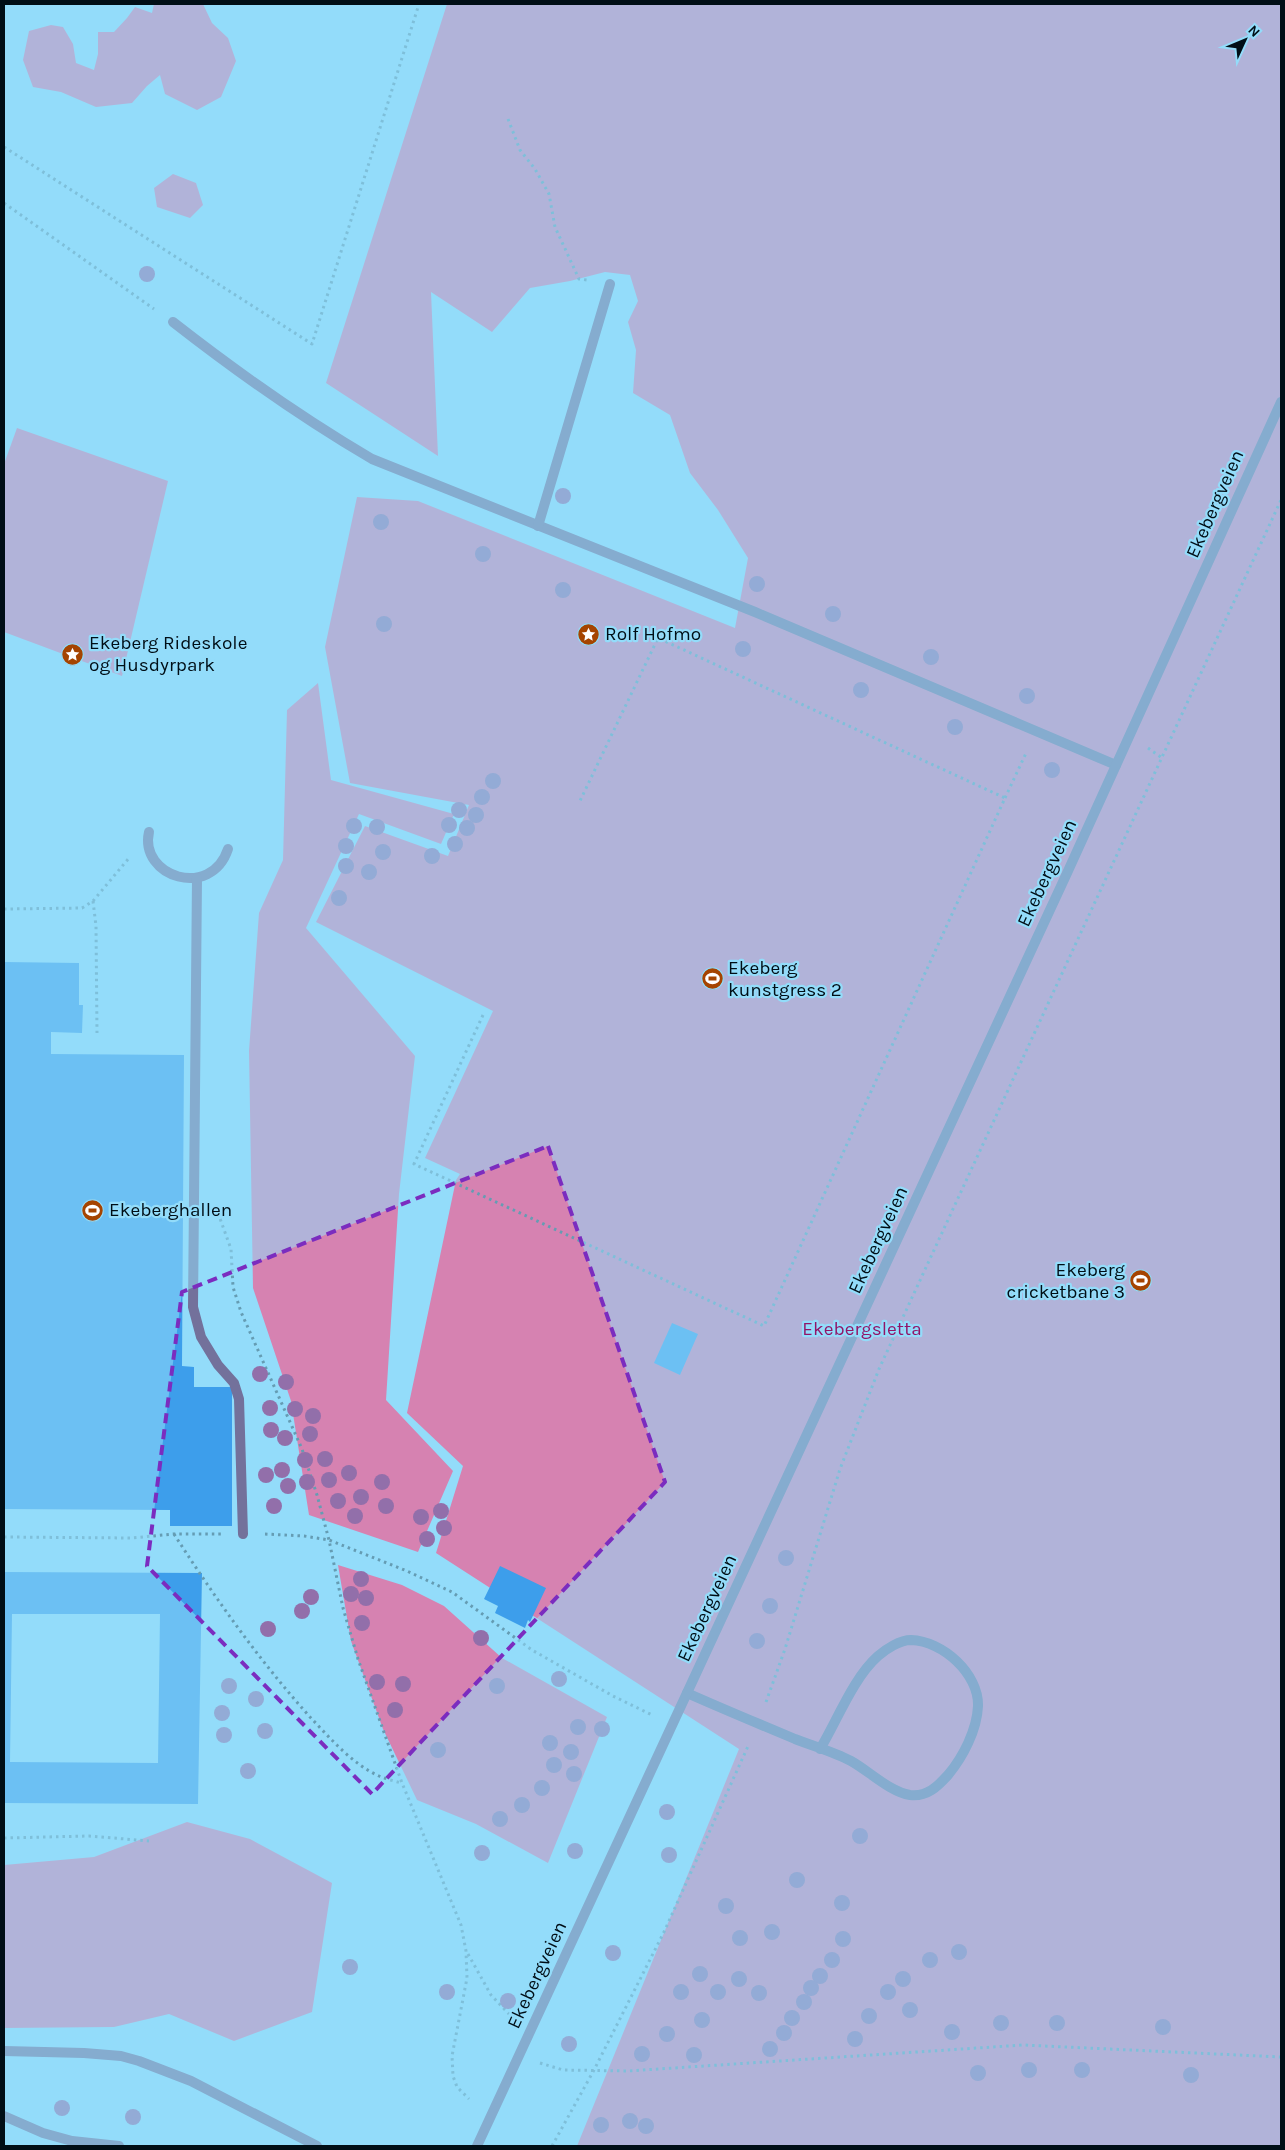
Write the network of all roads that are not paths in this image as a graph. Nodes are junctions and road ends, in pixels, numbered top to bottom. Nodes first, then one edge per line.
1 (610, 284) road end
2 (173, 322) road end
3 (1281, 402) edge
4 (538, 526) junction
5 (1116, 766) junction
6 (149, 832) dead end
7 (228, 849) dead end
8 (197, 878) junction
9 (243, 1534) road end
10 (687, 1693) junction
11 (820, 1749) junction
12 (4, 2051) edge
13 (4, 2116) edge
14 (119, 2146) edge
15 (316, 2146) edge
16 (326, 2146) edge
17 (477, 2146) edge

1 - 4 street
2 - 4 street
3 - 5 street, Ekebergveien
4 - 5 street
5 - 10 street, Ekebergveien
6 - 8 street
7 - 8 street
8 - 9 street
10 - 11 street
10 - 17 street, Ekebergveien
11 - 11 street
12 - 15 street
13 - 14 street
15 - 16 street

